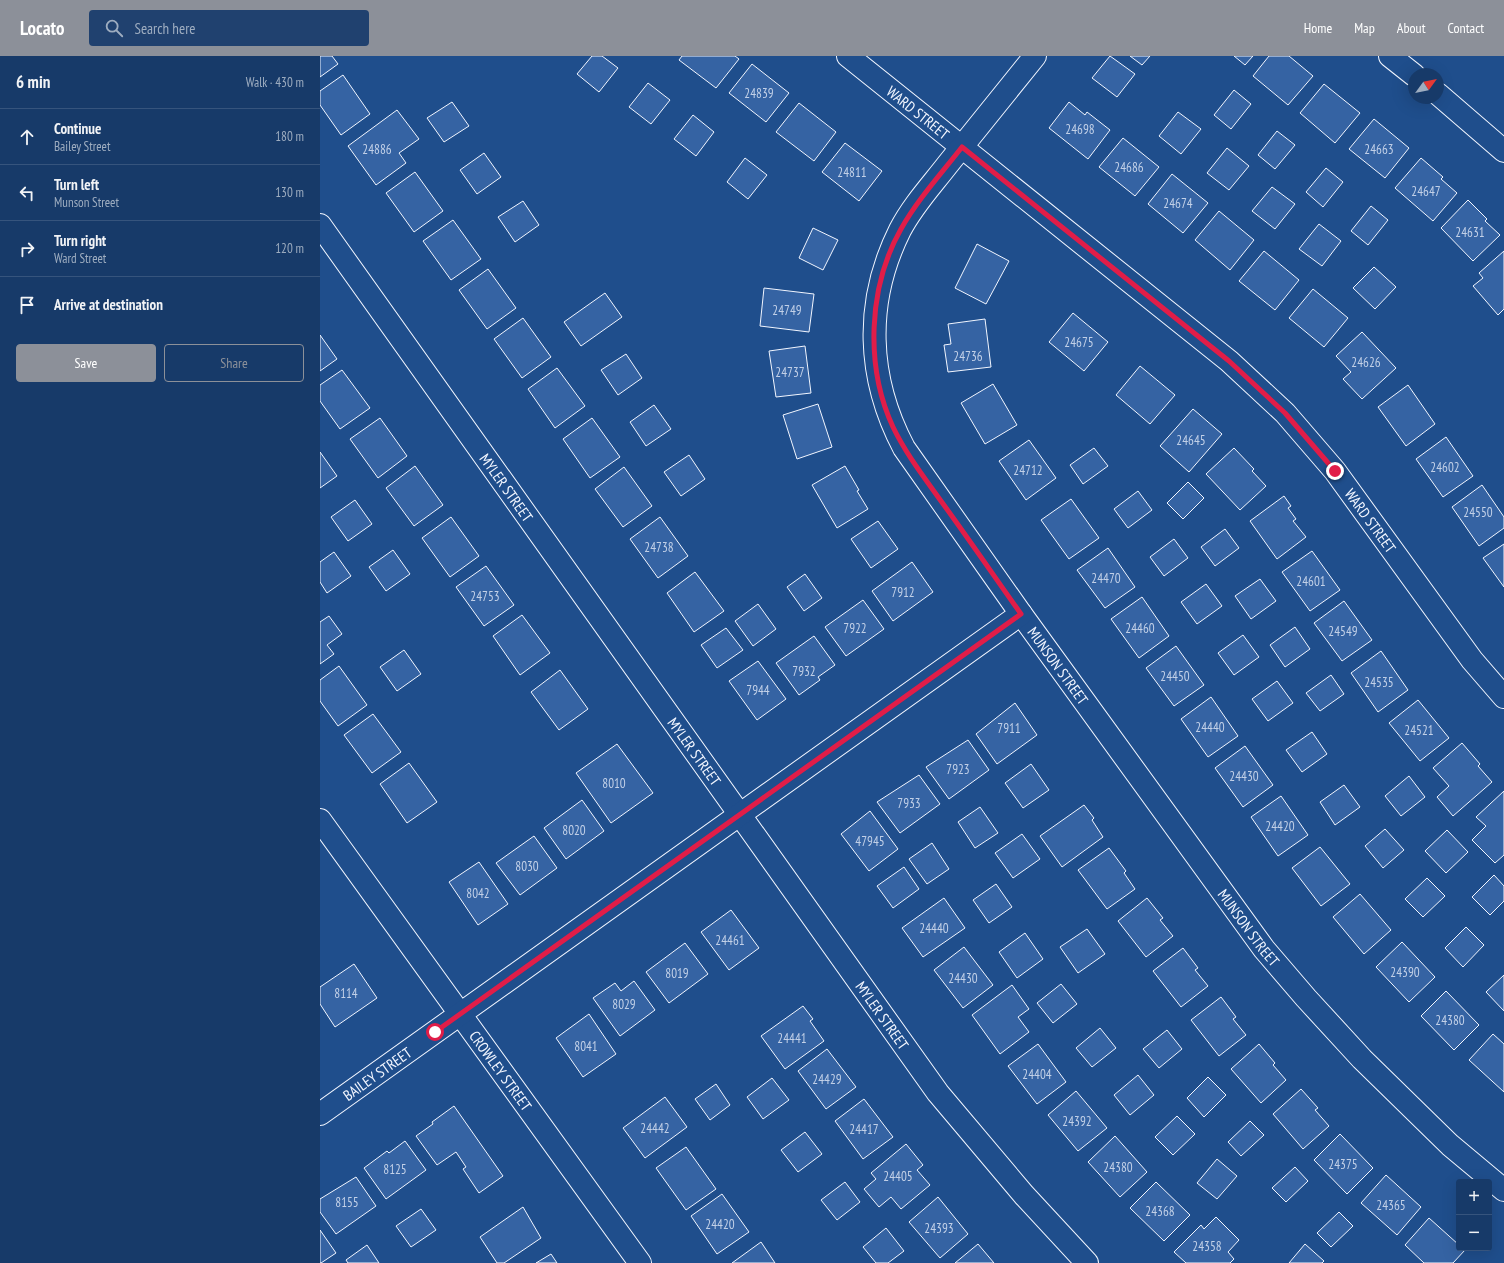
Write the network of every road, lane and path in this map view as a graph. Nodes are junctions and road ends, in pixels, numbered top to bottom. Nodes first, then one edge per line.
1 (848, 56) edge
2 (1036, 56) edge
3 (1390, 56) edge
4 (1408, 70) edge
5 (1444, 99) edge
6 (962, 147) junction
7 (1504, 151) edge
8 (320, 225) edge
9 (1021, 614) junction
10 (1504, 697) edge
11 (741, 815) junction
12 (320, 820) edge
13 (459, 1015) junction
14 (320, 1114) edge
15 (1504, 1190) edge
16 (640, 1263) edge
17 (1087, 1263) edge

1 - 6 street, WARD STREET
2 - 6 street, MUNSON STREET
3 - 4 street
5 - 7 street
6 - 9 street, MUNSON STREET
6 - 10 street, WARD STREET
8 - 11 street, MYLER STREET
9 - 11 street, BAILEY STREET
9 - 15 street, MUNSON STREET
11 - 13 street, BAILEY STREET
11 - 17 street, MYLER STREET
12 - 13 street, CROWLEY STREET
13 - 14 street, BAILEY STREET
13 - 16 street, CROWLEY STREET

